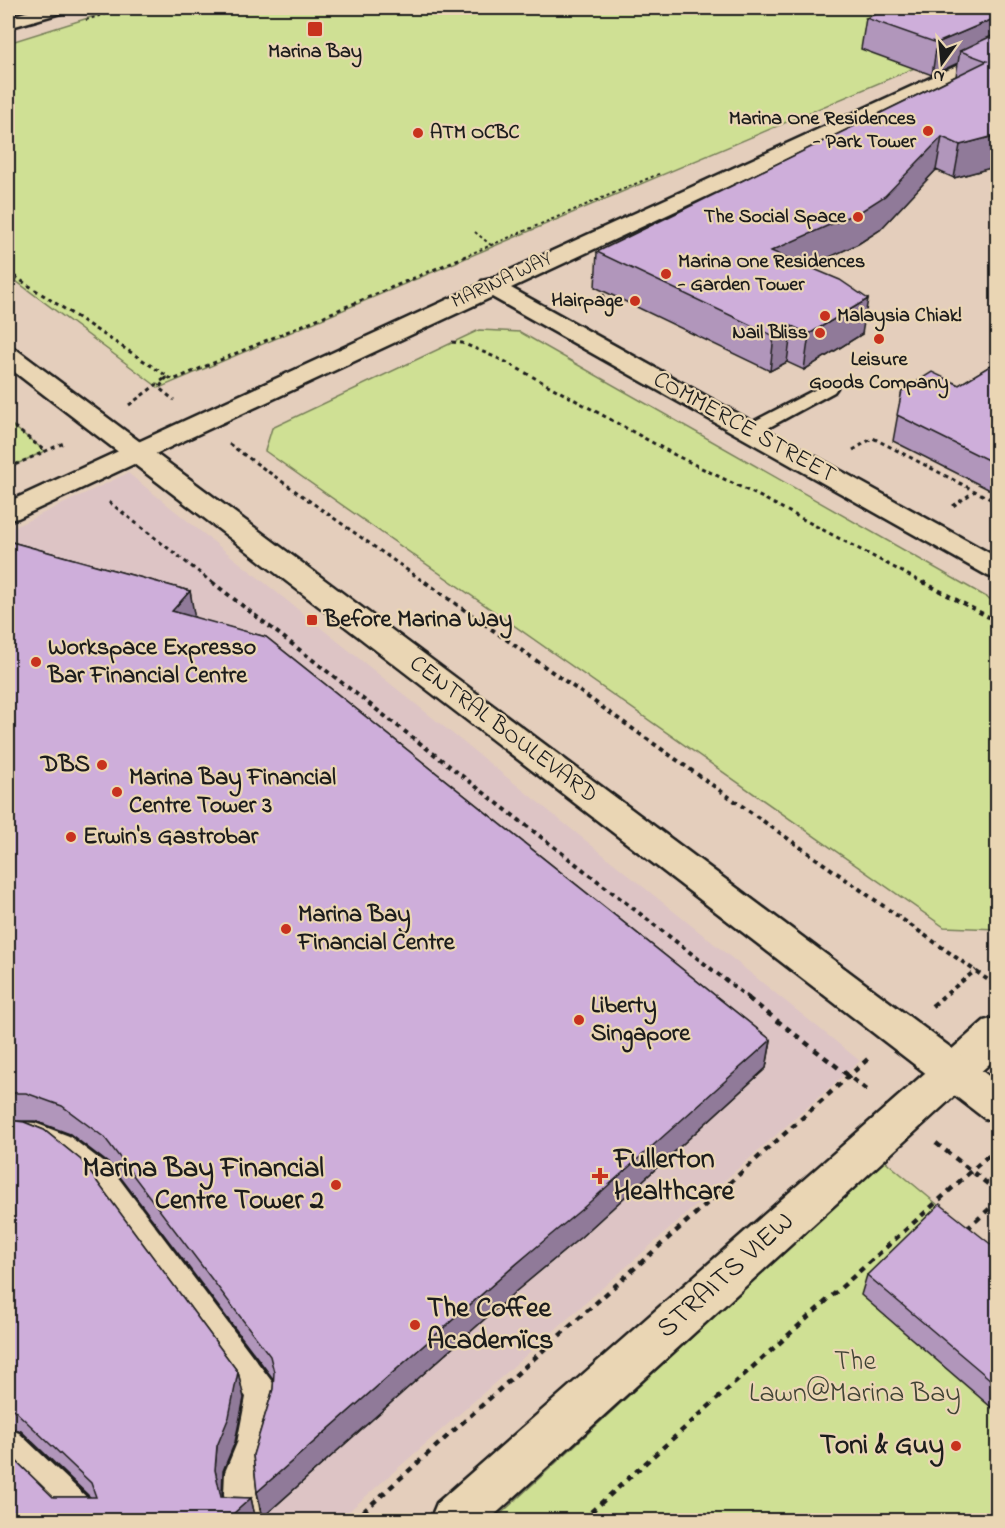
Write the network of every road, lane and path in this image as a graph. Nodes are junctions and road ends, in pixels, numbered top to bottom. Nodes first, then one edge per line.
1 (58, 8) edge
2 (8, 22) edge
3 (998, 53) edge
4 (667, 170) dead end
5 (691, 195) junction
6 (724, 197) edge
7 (8, 272) edge
8 (490, 286) junction
9 (612, 291) edge
10 (584, 306) dead end
11 (445, 344) dead end
12 (8, 355) edge
13 (828, 388) dead end
14 (8, 422) edge
15 (201, 422) junction
16 (749, 431) junction
17 (239, 439) dead end
18 (230, 444) junction
19 (136, 452) junction
20 (850, 452) dead end
21 (8, 468) edge
22 (975, 491) junction
23 (101, 496) dead end
24 (998, 502) edge
25 (8, 512) edge
26 (945, 512) dead end
27 (998, 570) edge
28 (998, 622) edge
29 (976, 970) junction
30 (998, 987) edge
31 (900, 1032) junction
32 (998, 1032) edge
33 (953, 1072) junction
34 (848, 1075) junction
35 (998, 1106) edge
36 (903, 1117) junction
37 (8, 1134) edge
38 (998, 1148) edge
39 (971, 1171) junction
40 (998, 1192) edge
41 (998, 1201) edge
42 (963, 1232) edge
43 (8, 1444) edge
44 (88, 1521) edge
45 (245, 1521) edge
46 (354, 1521) edge
47 (454, 1521) edge
48 (582, 1521) edge

1 - 2 street
3 - 5 street, MARINA WAY
4 - 7 path
5 - 6 lane
5 - 8 street, MARINA WAY
8 - 15 street, MARINA WAY
8 - 16 street, COMMERCE STREET
9 - 10 path
11 - 28 path
12 - 19 street, CENTRAL BOULEVARD
13 - 16 lane
14 - 21 path
15 - 18 path
15 - 19 street, MARINA WAY
16 - 27 street, COMMERCE STREET
17 - 18 path
18 - 29 path
19 - 25 street, MARINA WAY
19 - 31 street, CENTRAL BOULEVARD
20 - 22 path
22 - 24 path
22 - 26 path
23 - 34 path
29 - 30 path
29 - 31 path
31 - 33 street, CENTRAL BOULEVARD
32 - 33 street, STRAITS VIEW
33 - 35 street, CENTRAL BOULEVARD
33 - 36 street, STRAITS VIEW
34 - 36 path
34 - 46 path
36 - 39 path
36 - 47 street, STRAITS VIEW
37 - 45 lane
38 - 39 path
39 - 40 path
39 - 48 path
41 - 42 path
43 - 44 lane

